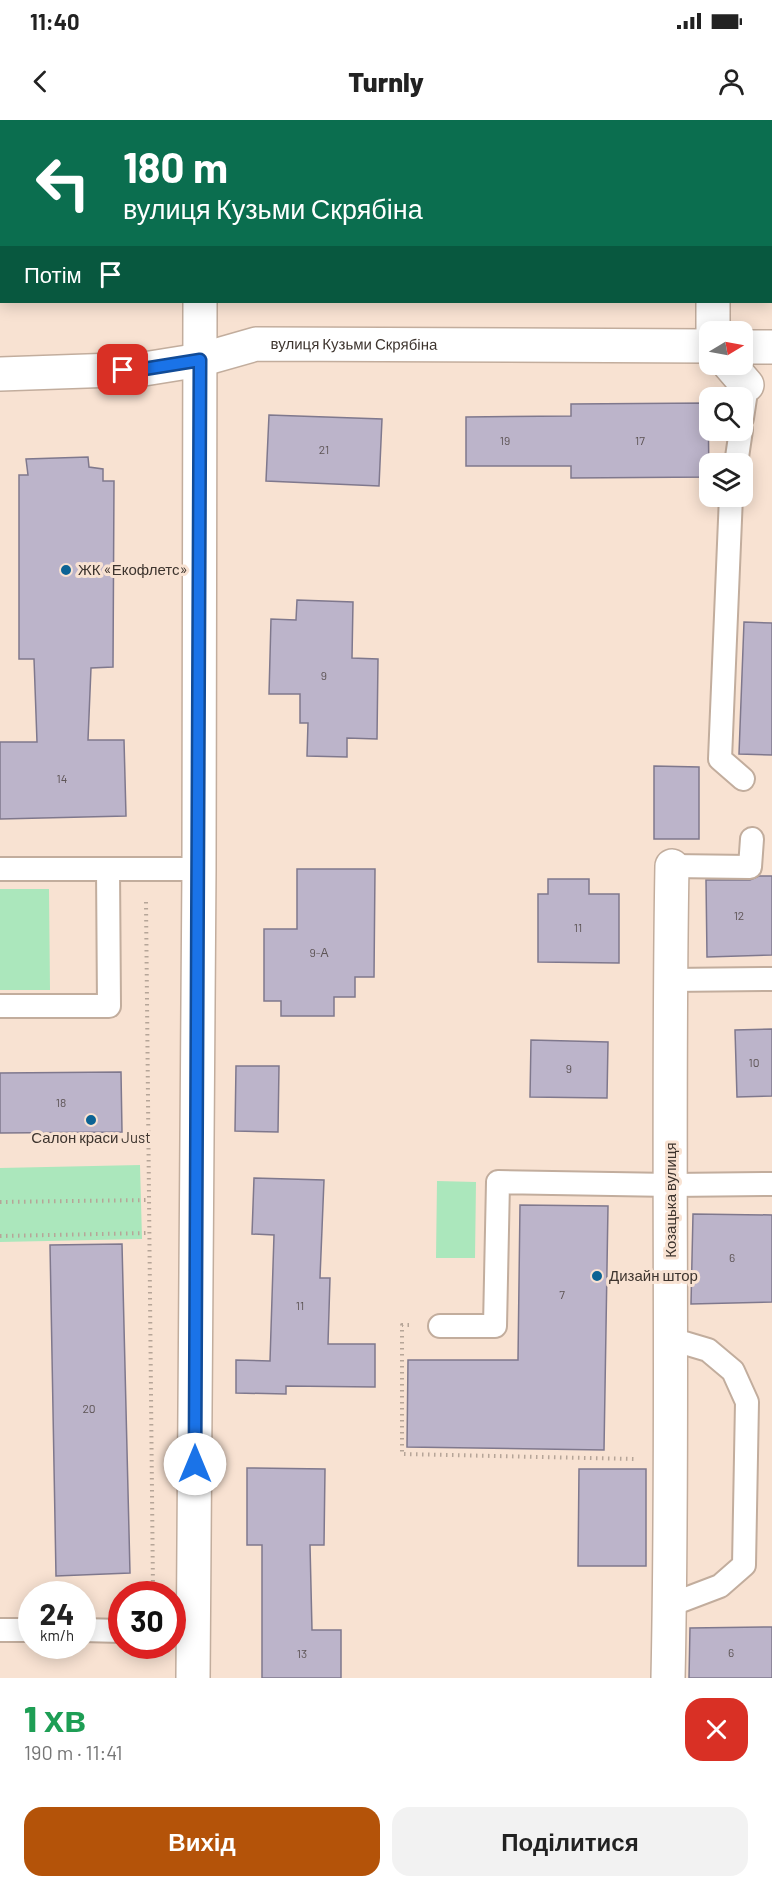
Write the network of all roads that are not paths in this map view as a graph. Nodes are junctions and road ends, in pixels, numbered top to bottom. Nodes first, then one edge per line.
1 (200, 303) edge
2 (713, 303) edge
3 (713, 321) edge
4 (699, 346) edge
5 (753, 347) edge
6 (772, 347) edge
7 (200, 360) junction
8 (0, 374) edge
9 (731, 507) edge
10 (743, 779) dead end
11 (752, 839) dead end
12 (672, 866) joint
13 (108, 869) junction
14 (199, 869) junction
15 (0, 870) edge
16 (772, 979) edge
17 (670, 980) junction
18 (0, 1006) edge
19 (772, 1184) edge
20 (671, 1185) junction
21 (440, 1326) road end
22 (671, 1339) junction
23 (184, 1581) edge
24 (670, 1605) junction
25 (0, 1630) edge
26 (18, 1630) edge
27 (186, 1645) edge
28 (193, 1678) edge
29 (668, 1678) edge

1 - 7 street
2 - 3 street
4 - 7 street, вулиця Кузьми Скрябіна
5 - 6 street
7 - 8 street, вулиця Кузьми Скрябіна
7 - 14 street
9 - 10 lane
11 - 12 lane
12 - 17 street, Козацька вулиця
13 - 14 lane
13 - 15 lane
13 - 18 lane
14 - 23 street
16 - 17 lane
17 - 20 street, Козацька вулиця
19 - 20 lane
20 - 21 lane
20 - 22 street, Козацька вулиця
22 - 24 street, Козацька вулиця
22 - 24 lane
24 - 29 street, Козацька вулиця
25 - 26 lane
27 - 28 street

